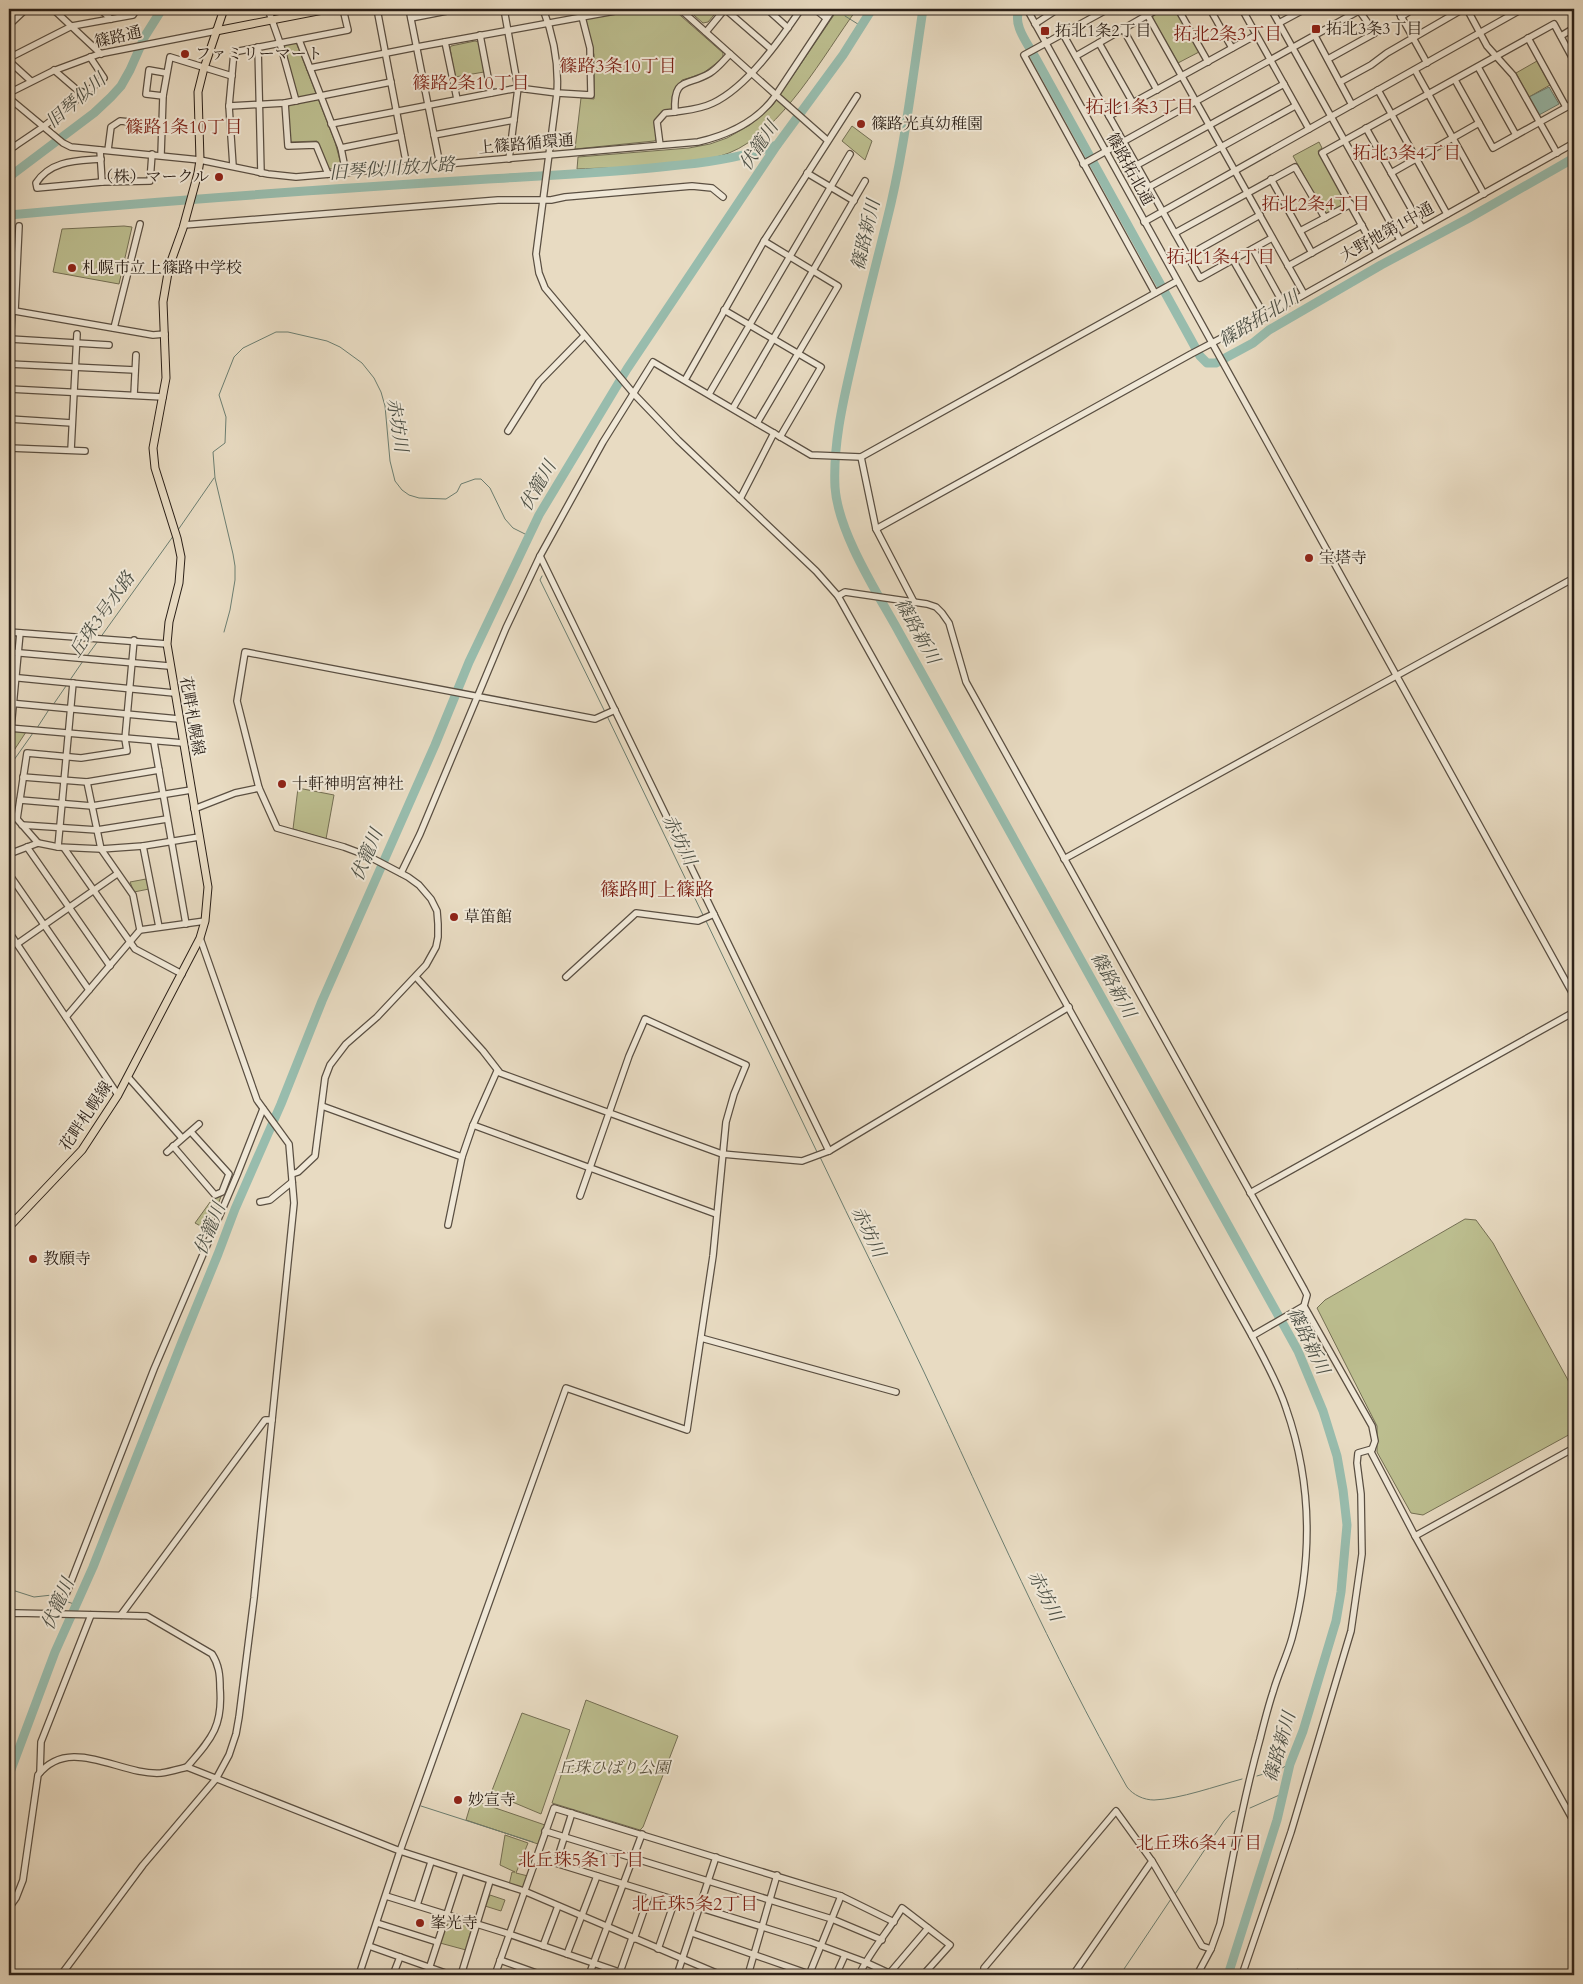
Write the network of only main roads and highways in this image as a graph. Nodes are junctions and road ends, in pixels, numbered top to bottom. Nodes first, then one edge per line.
1 (224, 9) edge
2 (328, 9) edge
3 (216, 31) junction
4 (9, 1227) edge

1 - 3 main road
2 - 3 main road, 篠路通
3 - 4 main road, 花畔札幌線

